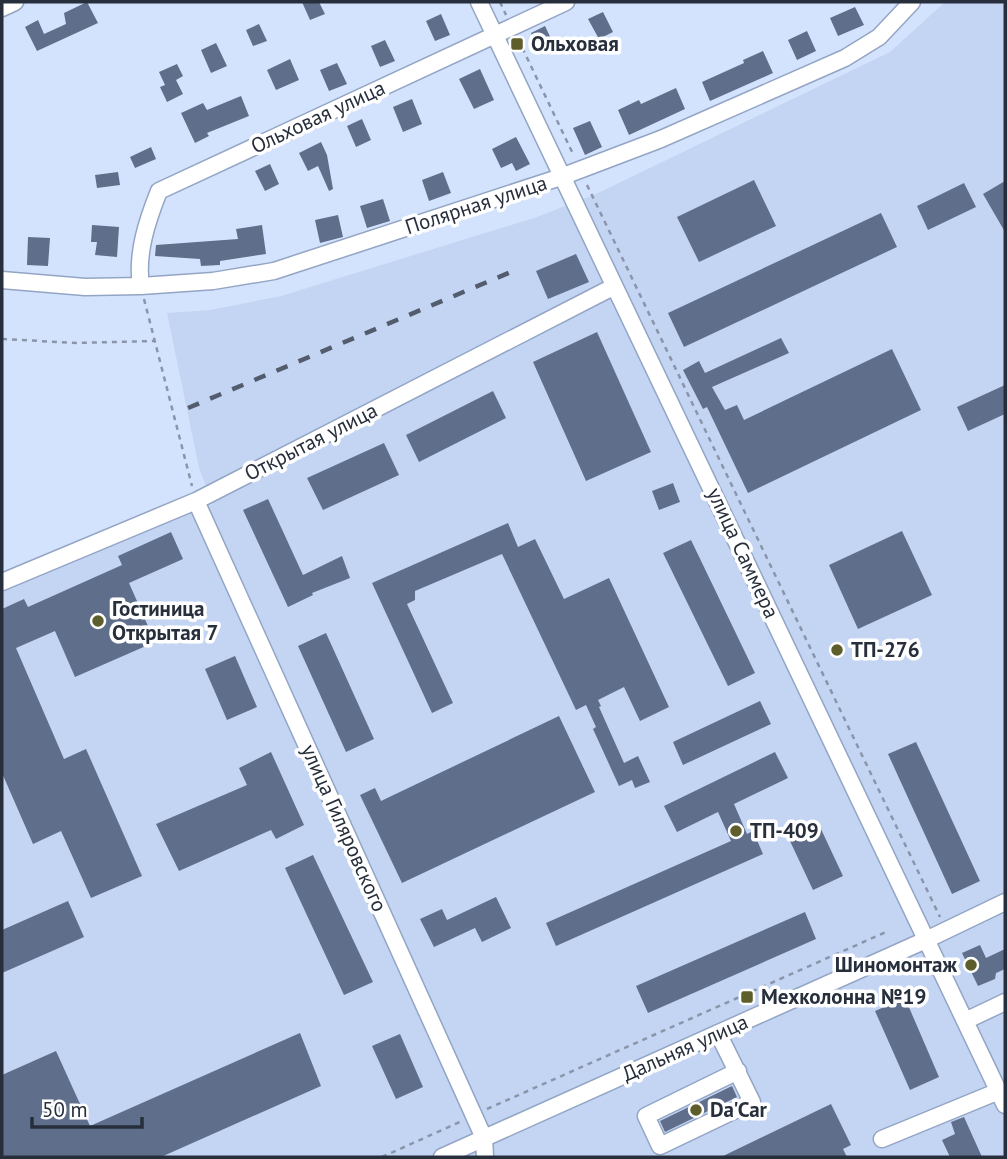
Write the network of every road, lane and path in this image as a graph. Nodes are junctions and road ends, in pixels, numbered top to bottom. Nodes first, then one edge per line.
1 (16, 2) edge
2 (479, 2) edge
3 (500, 2) edge
4 (566, 2) edge
5 (912, 2) edge
6 (2, 8) edge
7 (512, 27) junction
8 (495, 36) junction
9 (580, 170) junction
10 (561, 177) junction
11 (2, 280) edge
12 (141, 286) junction
13 (613, 287) junction
14 (2, 339) edge
15 (155, 341) junction
16 (196, 500) junction
17 (2, 582) edge
18 (1005, 902) edge
19 (946, 930) junction
20 (886, 932) dead end
21 (928, 939) junction
22 (1005, 1002) edge
23 (965, 1021) junction
24 (718, 1033) junction
25 (738, 1071) junction
26 (1002, 1098) edge
27 (473, 1115) junction
28 (484, 1138) junction
29 (882, 1139) dead end
30 (382, 1157) edge
31 (442, 1157) edge
32 (485, 1157) edge

1 - 6 street
2 - 8 street, улица Саммера
3 - 7 path
4 - 7 street, Ольховая улица
5 - 9 street, Полярная улица
7 - 8 street, Ольховая улица
7 - 9 path
8 - 10 street, улица Саммера
8 - 12 street, Ольховая улица
9 - 10 street, Полярная улица
9 - 19 path
10 - 12 street, Полярная улица
10 - 13 street, улица Саммера
11 - 12 street, Полярная улица
12 - 15 path
13 - 16 street, Открытая улица
13 - 21 street, улица Саммера
14 - 15 path
15 - 16 path
16 - 17 street, Открытая улица
16 - 27 street, улица Гиляровского
18 - 19 street, Дальняя улица
19 - 21 street, Дальняя улица
20 - 27 path
21 - 23 street, улица Саммера
21 - 24 street, Дальняя улица
22 - 23 street
23 - 26 street, улица Саммера
24 - 25 street
24 - 28 street, Дальняя улица
25 - 25 street
26 - 29 street
27 - 28 street, улица Гиляровского
27 - 30 path
28 - 31 street, Дальняя улица
28 - 32 street, улица Гиляровского

